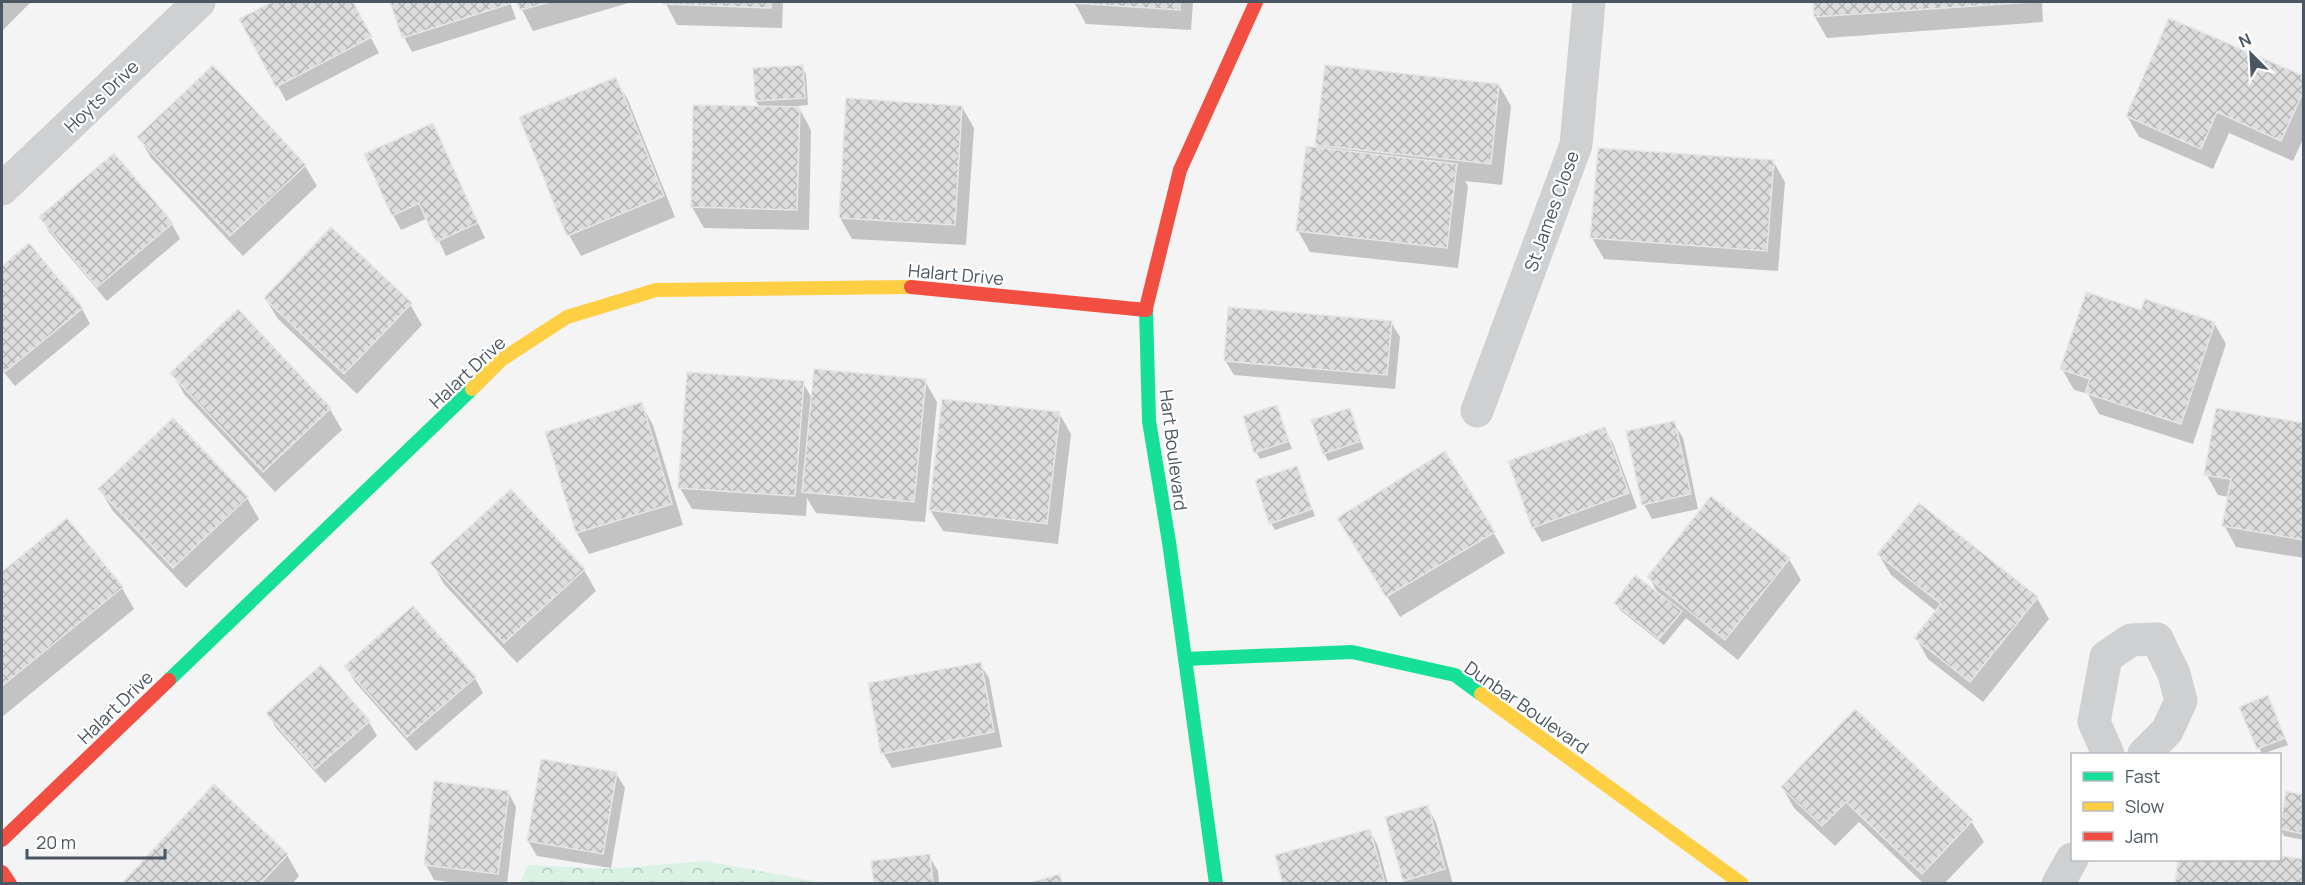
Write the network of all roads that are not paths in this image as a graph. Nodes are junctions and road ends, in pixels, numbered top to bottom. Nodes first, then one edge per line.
1 (199, 2) edge
2 (1256, 2) edge
3 (1589, 2) edge
4 (2, 189) edge
5 (1146, 310) junction
6 (1477, 411) dead end
7 (1185, 659) junction
8 (2108, 753) edge
9 (2145, 753) edge
10 (2, 840) edge
11 (2072, 861) edge
12 (2, 872) edge
13 (1733, 880) edge
14 (10, 884) edge
15 (1216, 884) edge
16 (2058, 884) edge

1 - 4 street, Hoyts Drive
2 - 5 street, Hart Boulevard
3 - 6 street, St James Close
5 - 7 street, Hart Boulevard
5 - 10 street, Halart Drive
7 - 13 street, Dunbar Boulevard
7 - 15 street, Hart Boulevard
8 - 9 street
11 - 16 street
12 - 14 street

